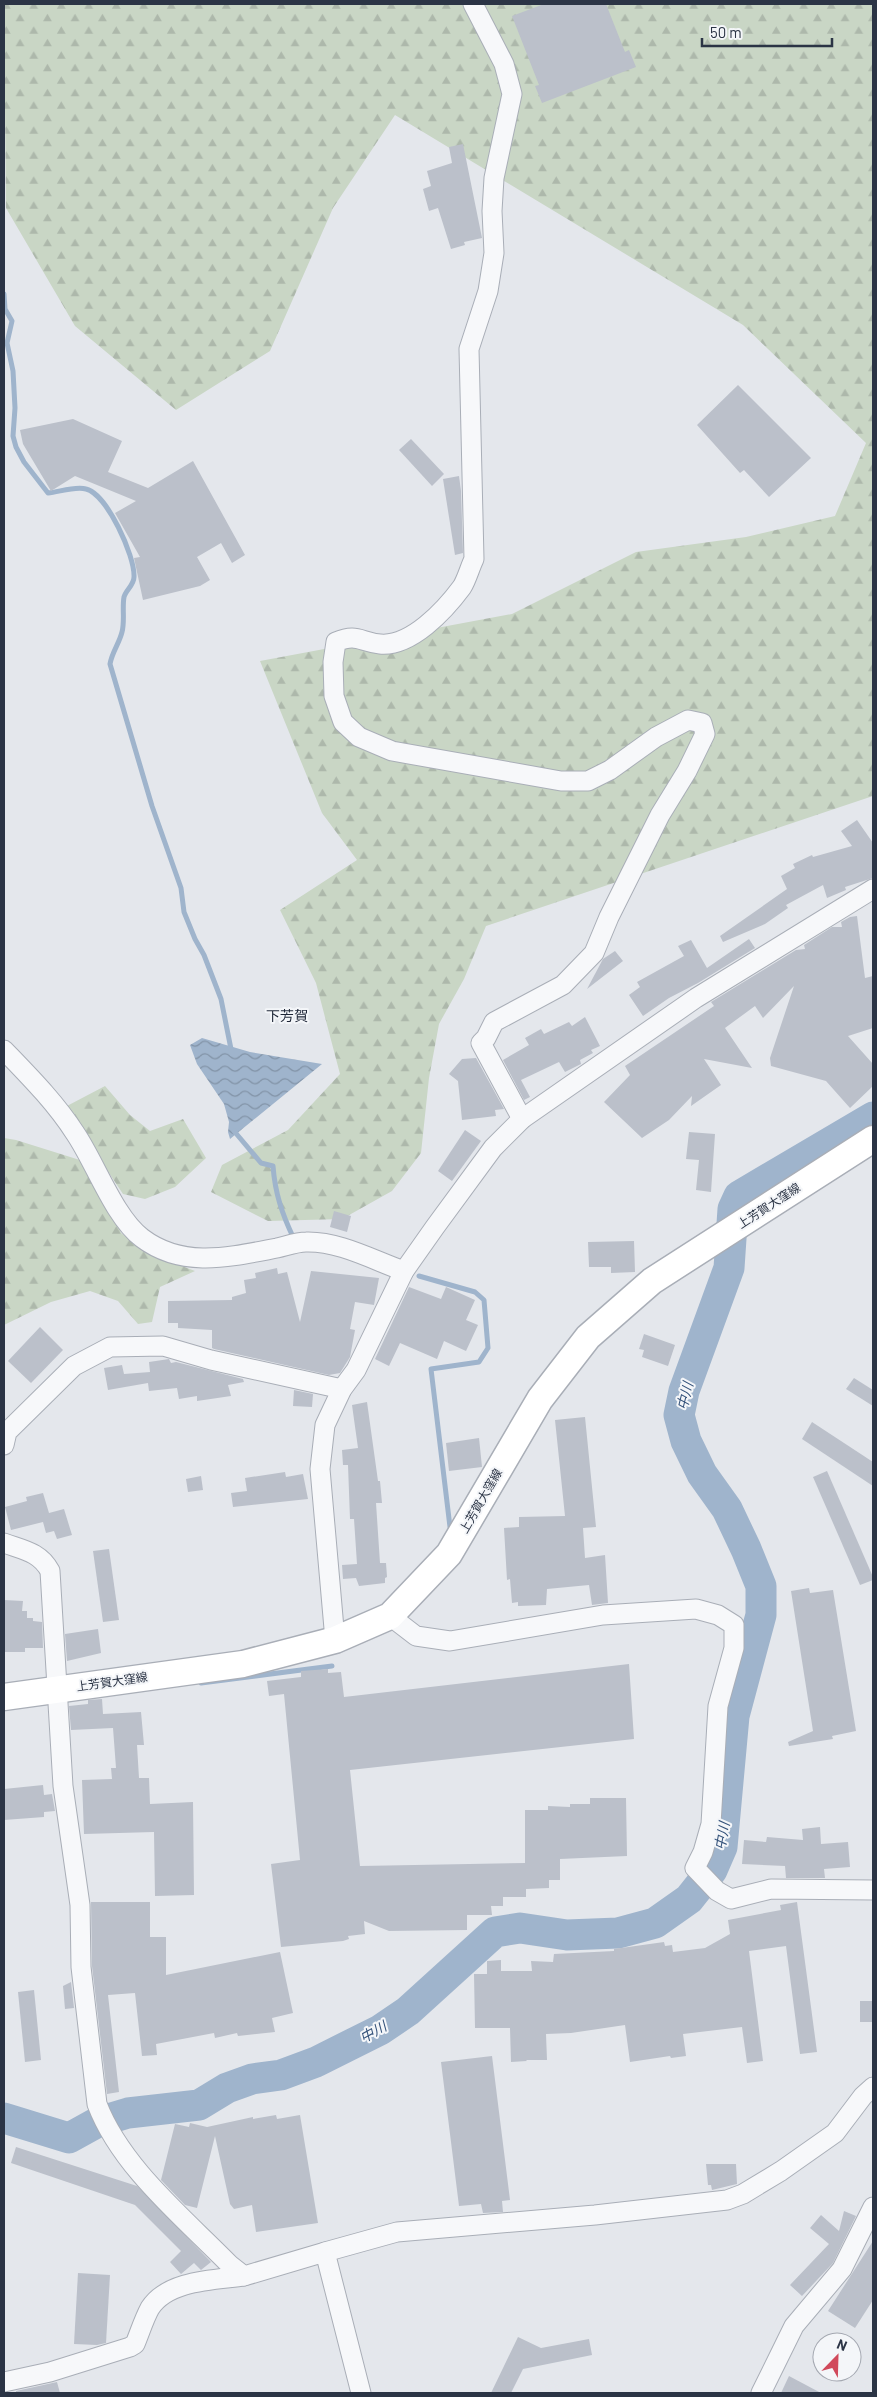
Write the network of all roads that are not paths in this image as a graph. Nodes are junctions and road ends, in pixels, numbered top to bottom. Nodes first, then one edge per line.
1 (473, 4) edge
2 (873, 889) edge
3 (4, 1050) edge
4 (522, 1119) junction
5 (873, 1139) edge
6 (404, 1271) junction
7 (342, 1389) junction
8 (4, 1445) edge
9 (4, 1543) edge
10 (390, 1616) junction
11 (335, 1640) junction
12 (58, 1690) junction
13 (4, 1697) edge
14 (873, 1890) edge
15 (873, 2087) edge
16 (873, 2207) edge
17 (325, 2252) junction
18 (244, 2276) junction
19 (4, 2382) edge
20 (361, 2393) edge
21 (761, 2393) edge

1 - 4 street
2 - 4 street
3 - 6 street
4 - 6 street
5 - 10 main road, 上芳賀大窪線
6 - 7 street
7 - 8 street
7 - 11 street
9 - 12 street
10 - 11 main road, 上芳賀大窪線
10 - 14 street
11 - 12 main road, 上芳賀大窪線
12 - 13 main road, 上芳賀大窪線
12 - 18 street
15 - 17 street
16 - 21 street
17 - 18 street
17 - 20 street
18 - 19 street

